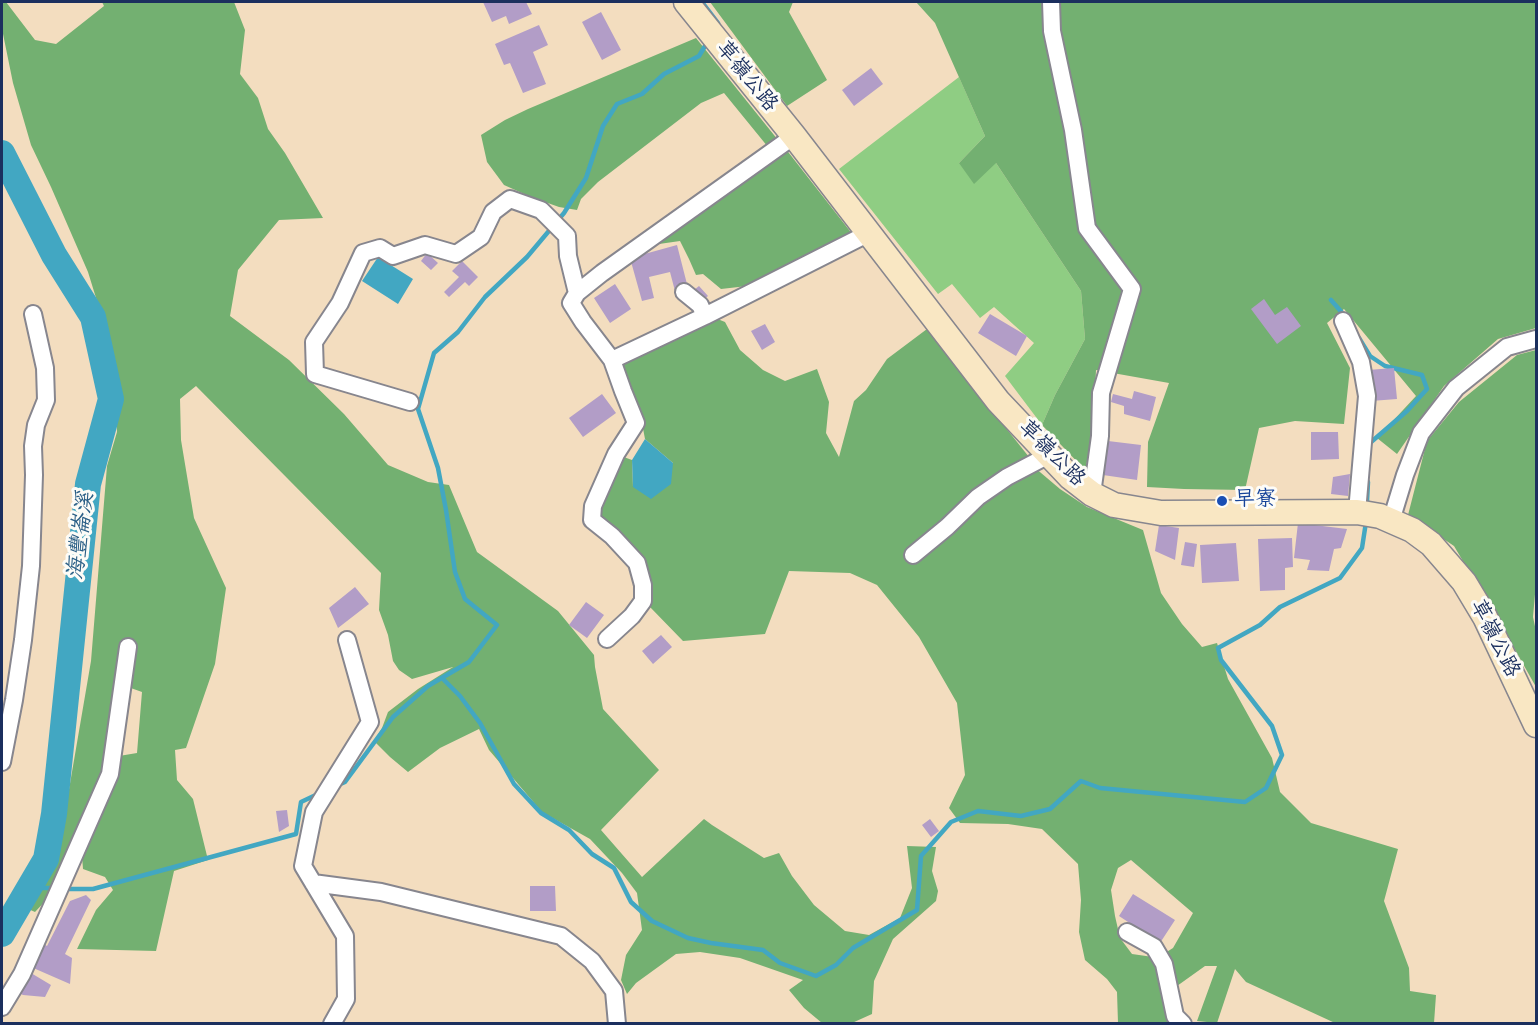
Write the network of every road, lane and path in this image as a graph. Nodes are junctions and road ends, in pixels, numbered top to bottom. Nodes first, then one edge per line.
1 (686, 2) edge
2 (1051, 2) edge
3 (794, 136) junction
4 (869, 233) junction
5 (684, 292) dead end
6 (577, 293) junction
7 (33, 314) dead end
8 (705, 316) junction
9 (1343, 321) dead end
10 (1536, 339) edge
11 (612, 360) junction
12 (410, 402) dead end
13 (1049, 455) junction
14 (1092, 494) junction
15 (1357, 512) junction
16 (1391, 521) junction
17 (913, 555) dead end
18 (608, 639) dead end
19 (347, 640) dead end
20 (128, 647) dead end
21 (1536, 725) edge
22 (2, 762) edge
23 (313, 883) junction
24 (1128, 932) dead end
25 (2, 1007) edge
26 (332, 1023) edge
27 (617, 1023) edge
28 (1183, 1023) edge

1 - 3 main road, 草嶺公路
2 - 14 street
3 - 4 main road, 草嶺公路
3 - 6 street
4 - 8 street
4 - 13 main road, 草嶺公路
5 - 8 street
6 - 11 street
6 - 12 street
7 - 22 street
8 - 11 street
9 - 15 street
10 - 16 street
11 - 18 street
13 - 14 main road, 草嶺公路
13 - 17 street
14 - 15 main road, 草嶺公路
15 - 16 main road, 草嶺公路
16 - 21 main road, 草嶺公路
19 - 23 street
20 - 25 street
23 - 26 street
23 - 27 street
24 - 28 street

